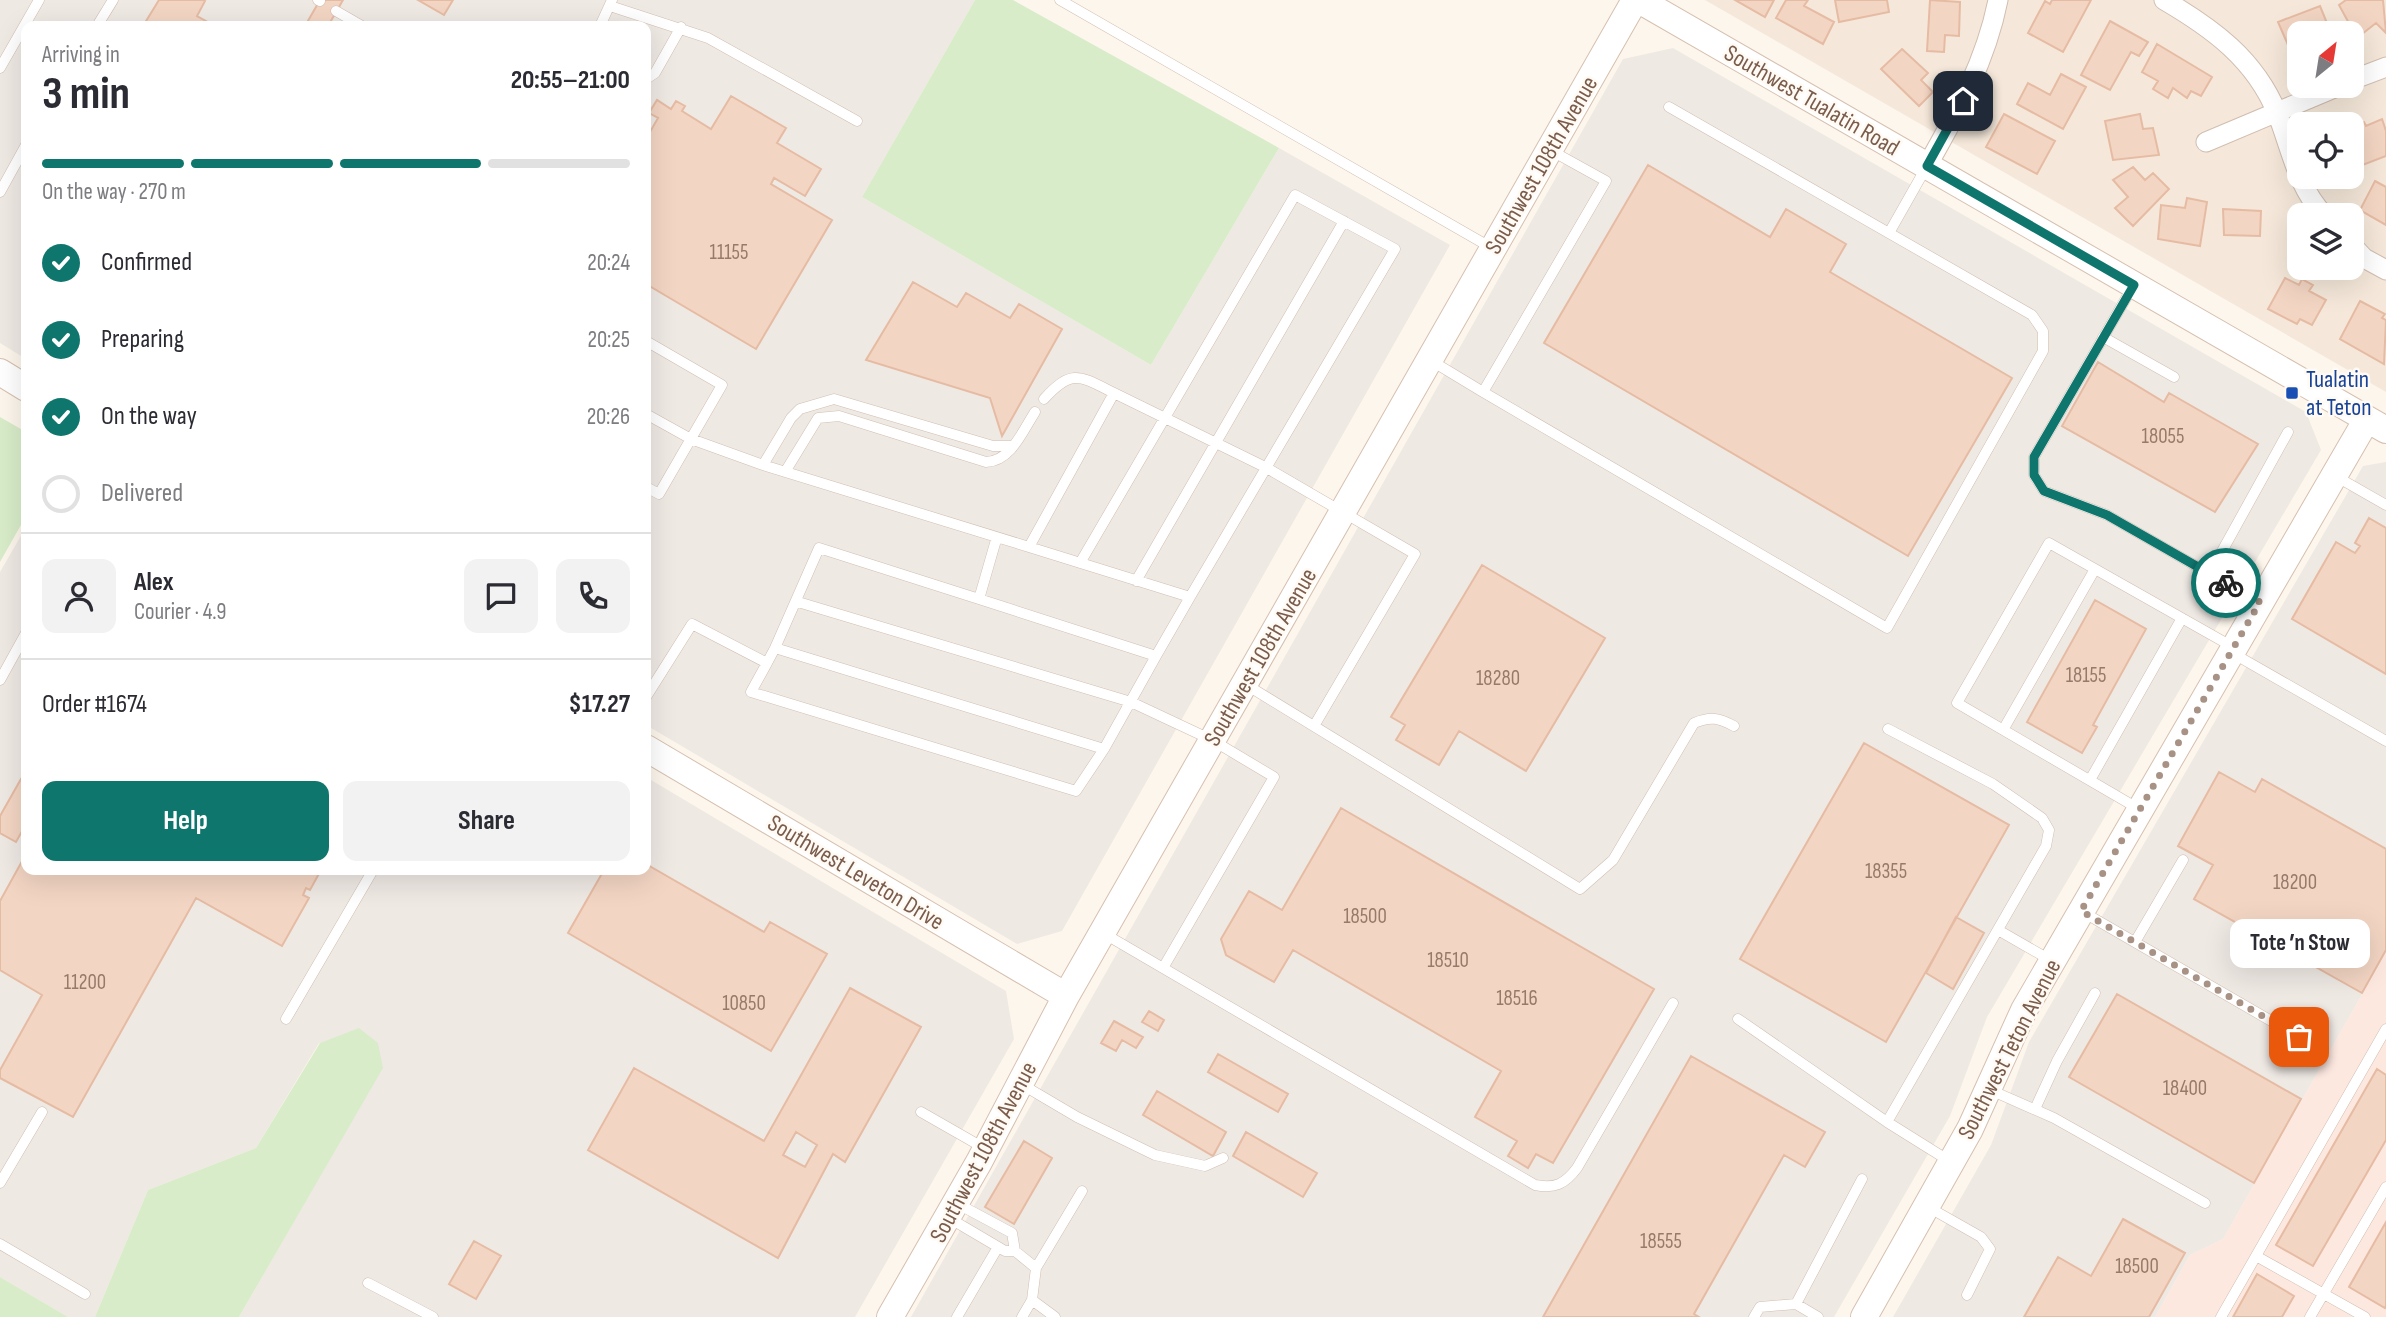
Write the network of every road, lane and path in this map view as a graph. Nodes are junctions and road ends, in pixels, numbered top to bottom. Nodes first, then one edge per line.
1 (39, 0) edge
2 (113, 0) edge
3 (1060, 0) edge
4 (1637, 0) edge
5 (1998, 0) edge
6 (2164, 0) edge
7 (611, 3) edge
8 (336, 11) dead end
9 (27, 21) edge
10 (100, 21) edge
11 (353, 21) edge
12 (602, 21) edge
13 (681, 27) junction
14 (21, 31) edge
15 (2386, 67) edge
16 (0, 68) edge
17 (2364, 75) edge
18 (651, 76) edge
19 (2309, 98) edge
20 (1669, 107) dead end
21 (2276, 111) junction
22 (857, 121) dead end
23 (2206, 142) dead end
24 (1550, 149) junction
25 (21, 154) edge
26 (1927, 166) junction
27 (0, 192) edge
28 (2313, 203) edge
29 (1344, 221) junction
30 (1889, 233) junction
31 (1493, 249) junction
32 (2364, 258) edge
33 (2386, 270) edge
34 (2134, 285) junction
35 (2104, 337) junction
36 (651, 344) edge
37 (1429, 360) junction
38 (0, 372) edge
39 (2175, 377) dead end
40 (21, 385) edge
41 (1483, 392) junction
42 (1115, 393) junction
43 (1044, 399) dead end
44 (1035, 412) dead end
45 (651, 417) edge
46 (1165, 418) junction
47 (2376, 424) edge
48 (2288, 432) dead end
49 (691, 439) junction
50 (1216, 442) junction
51 (1013, 446) junction
52 (763, 465) junction
53 (1265, 467) junction
54 (785, 472) junction
55 (2333, 475) junction
56 (651, 490) edge
57 (2386, 505) edge
58 (1343, 511) junction
59 (996, 540) junction
60 (1029, 547) junction
61 (1080, 563) junction
62 (2095, 569) junction
63 (2210, 573) junction
64 (1136, 581) junction
65 (1190, 597) junction
66 (979, 599) junction
67 (798, 602) junction
68 (2260, 602) junction
69 (2182, 618) junction
70 (21, 643) edge
71 (775, 648) junction
72 (2232, 650) junction
73 (1156, 656) junction
74 (767, 663) junction
75 (0, 680) edge
76 (1245, 683) junction
77 (651, 689) edge
78 (1131, 702) junction
79 (1314, 726) junction
80 (1734, 726) dead end
81 (1888, 729) dead end
82 (2003, 730) junction
83 (1212, 740) junction
84 (2386, 741) edge
85 (1104, 748) junction
86 (651, 751) edge
87 (2090, 780) junction
88 (2139, 810) junction
89 (2183, 860) dead end
90 (370, 875) edge
91 (2081, 911) junction
92 (1998, 930) junction
93 (1103, 932) junction
94 (2135, 942) junction
95 (2052, 961) junction
96 (1163, 968) junction
97 (2095, 993) dead end
98 (1066, 996) junction
99 (1673, 1003) dead end
100 (286, 1019) dead end
101 (1738, 1019) dead end
102 (2386, 1029) edge
103 (2299, 1037) dead end
104 (1020, 1084) junction
105 (1988, 1089) junction
106 (2035, 1110) junction
107 (42, 1112) dead end
108 (921, 1112) dead end
109 (1887, 1122) junction
110 (986, 1149) junction
111 (1223, 1158) dead end
112 (1952, 1162) junction
113 (1862, 1179) dead end
114 (0, 1183) edge
115 (2386, 1187) edge
116 (1082, 1191) dead end
117 (2205, 1203) dead end
118 (1927, 1206) junction
119 (952, 1210) junction
120 (0, 1244) edge
121 (998, 1247) junction
122 (1016, 1251) junction
123 (2256, 1256) junction
124 (1036, 1268) junction
125 (368, 1283) dead end
126 (85, 1294) dead end
127 (2323, 1294) junction
128 (1967, 1295) dead end
129 (1032, 1300) junction
130 (1799, 1310) edge
131 (433, 1317) edge
132 (890, 1317) edge
133 (957, 1317) edge
134 (1022, 1317) edge
135 (1055, 1317) edge
136 (1754, 1317) edge
137 (1818, 1317) edge
138 (1864, 1317) edge
139 (2221, 1317) edge
140 (2310, 1317) edge
141 (2365, 1317) edge

1 - 9 lane
2 - 10 lane
3 - 31 lane
4 - 24 street, Southwest 108th Avenue
4 - 26 street, Southwest Tualatin Road
5 - 26 street
6 - 21 street
7 - 12 lane
7 - 13 lane
8 - 11 lane
13 - 18 lane
13 - 22 lane
14 - 16 lane
15 - 17 street
19 - 21 street
20 - 30 lane
21 - 23 street
21 - 28 street
24 - 31 street, Southwest 108th Avenue
24 - 41 lane
25 - 27 lane
26 - 30 lane
26 - 34 street, Southwest Tualatin Road
29 - 46 lane
29 - 50 lane
29 - 53 lane
30 - 41 lane
31 - 37 street, Southwest 108th Avenue
32 - 33 street
34 - 35 lane
34 - 47 street, Southwest Tualatin Road
35 - 39 lane
35 - 63 lane
36 - 49 lane
37 - 41 lane
37 - 58 street, Southwest 108th Avenue
38 - 40 street
42 - 43 lane
42 - 46 lane
42 - 60 lane
44 - 51 lane
45 - 49 lane
46 - 50 lane
46 - 61 lane
47 - 55 street, Southwest Teton Avenue
48 - 63 lane
49 - 52 lane
49 - 56 lane
50 - 53 lane
50 - 64 lane
51 - 52 lane
51 - 54 lane
52 - 54 lane
53 - 58 lane
53 - 65 lane
54 - 59 lane
55 - 57 lane
55 - 68 street, Southwest Teton Avenue
58 - 76 street, Southwest 108th Avenue
58 - 79 lane
59 - 60 lane
59 - 66 lane
60 - 61 lane
61 - 64 lane
62 - 69 lane
62 - 82 lane
62 - 82 lane
63 - 68 lane
64 - 65 lane
65 - 73 lane
66 - 67 lane
66 - 73 lane
67 - 71 lane
67 - 78 lane
68 - 72 street, Southwest Teton Avenue
69 - 72 lane
69 - 87 lane
70 - 75 lane
71 - 74 lane
71 - 85 lane
72 - 84 lane
72 - 88 street, Southwest Teton Avenue
73 - 78 lane
74 - 77 lane
74 - 85 lane
76 - 79 lane
76 - 83 street, Southwest 108th Avenue
78 - 83 lane
78 - 85 lane
79 - 80 lane
81 - 92 lane
82 - 87 lane
83 - 93 street, Southwest 108th Avenue
83 - 96 lane
86 - 98 street, Southwest Leveton Drive
87 - 88 lane
88 - 91 street, Southwest Teton Avenue
89 - 94 lane
90 - 100 lane
91 - 94 lane
91 - 95 street, Southwest Teton Avenue
92 - 95 lane
92 - 109 lane
93 - 96 lane
93 - 98 street, Southwest 108th Avenue
94 - 103 lane
95 - 105 street, Southwest Teton Avenue
96 - 99 lane
97 - 106 lane
98 - 104 street, Southwest 108th Avenue
101 - 109 lane
102 - 123 lane
104 - 110 street, Southwest 108th Avenue
104 - 111 lane
105 - 106 lane
105 - 112 street, Southwest Teton Avenue
106 - 117 lane
107 - 114 lane
108 - 110 lane
109 - 112 lane
110 - 119 street, Southwest 108th Avenue
112 - 118 street, Southwest Teton Avenue
113 - 130 lane
115 - 127 lane
116 - 124 lane
118 - 128 lane
118 - 138 street, Southwest Teton Avenue
119 - 121 lane
119 - 122 lane
119 - 132 street, Southwest 108th Avenue
120 - 126 lane
121 - 122 lane
121 - 133 lane
122 - 124 lane
123 - 127 lane
123 - 139 lane
124 - 129 lane
125 - 131 lane
127 - 140 lane
127 - 141 lane
129 - 134 lane
129 - 135 lane
130 - 136 lane
130 - 137 lane

